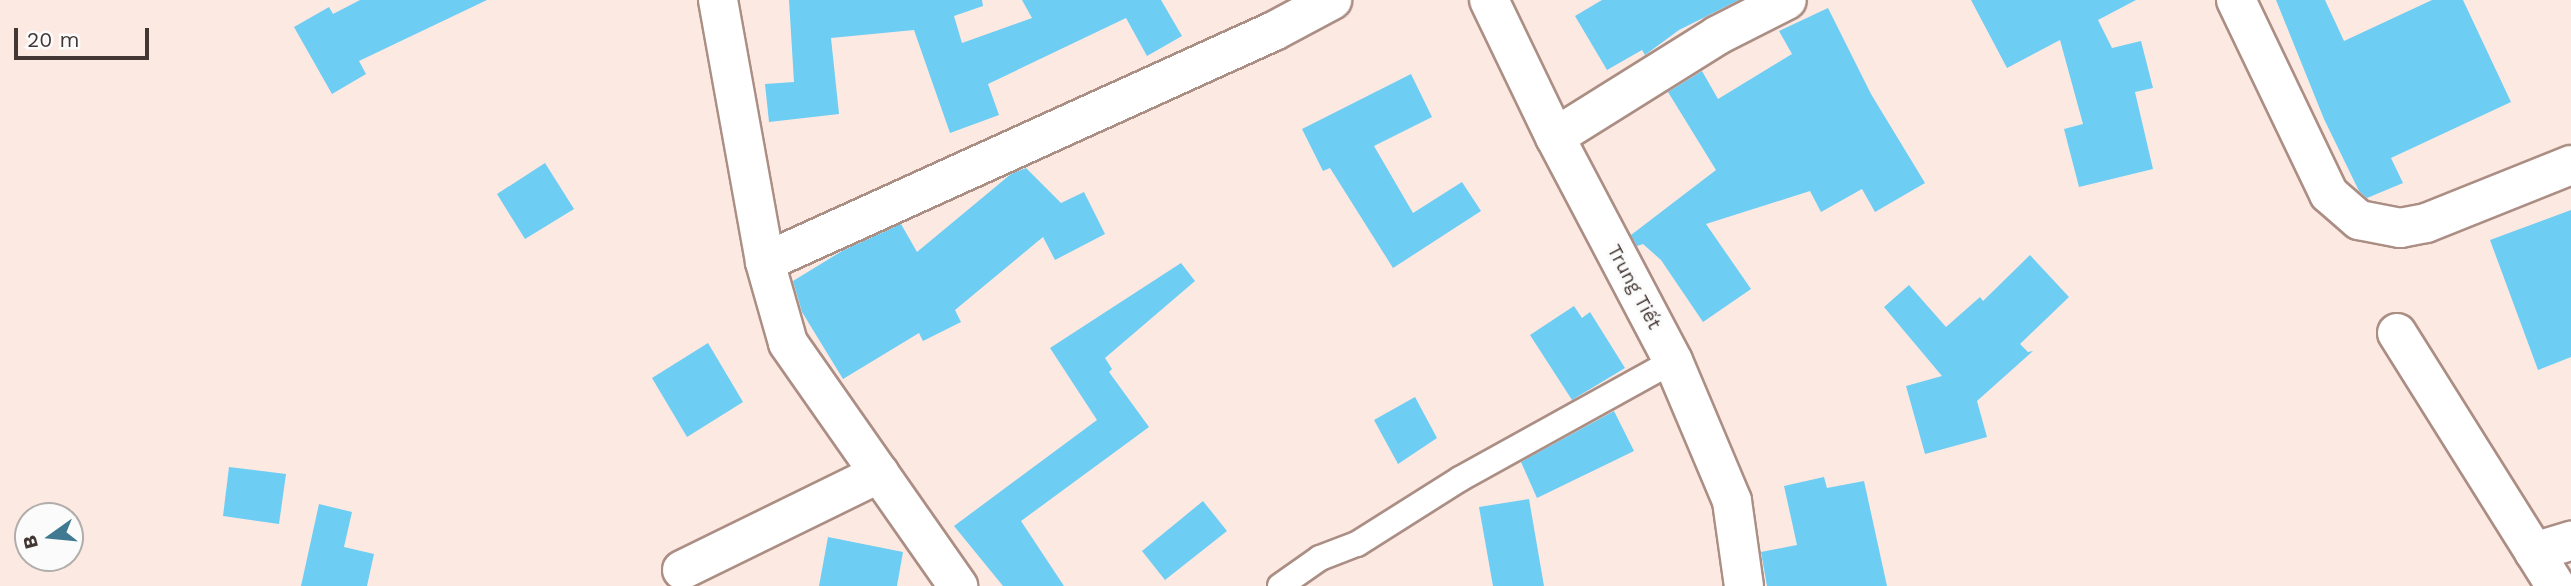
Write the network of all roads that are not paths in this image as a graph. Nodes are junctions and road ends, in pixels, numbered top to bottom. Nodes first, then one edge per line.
1 (718, 0) edge
2 (1332, 0) edge
3 (1489, 0) edge
4 (1787, 0) edge
5 (2236, 0) edge
6 (1555, 137) junction
7 (2571, 165) edge
8 (765, 262) junction
9 (2397, 333) dead end
10 (1673, 361) junction
11 (880, 473) junction
12 (2571, 541) edge
13 (2534, 552) junction
14 (682, 570) dead end
15 (958, 586) edge
16 (1280, 586) edge
17 (1744, 586) edge
18 (2556, 586) edge

1 - 8 street
2 - 8 street
3 - 6 street, Trung Tiết
4 - 6 street
5 - 7 street
6 - 10 street, Trung Tiết
8 - 11 street
9 - 13 street
10 - 16 lane
10 - 17 street, Trung Tiết
11 - 14 street
11 - 15 street
12 - 13 street
13 - 18 street

